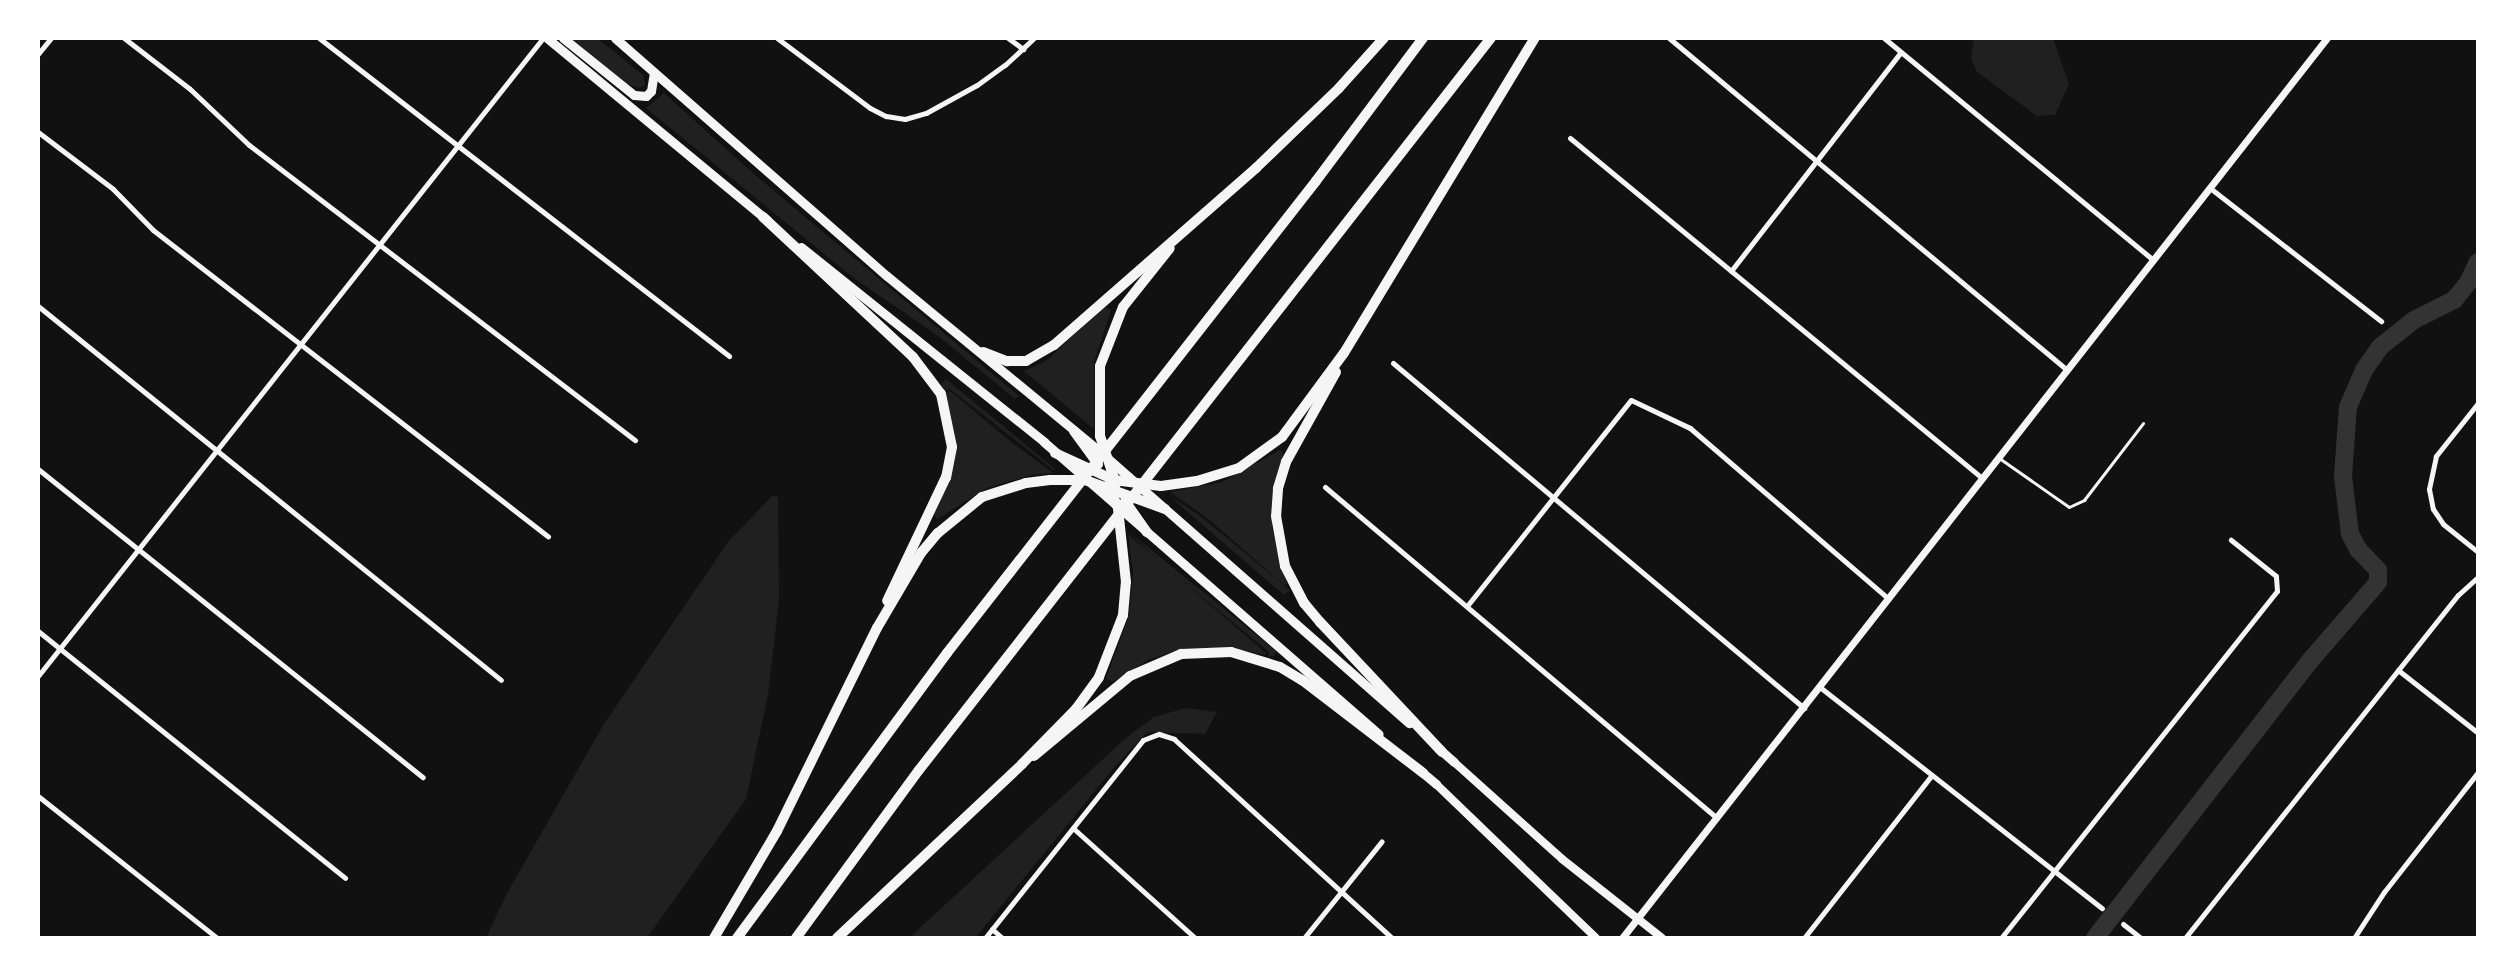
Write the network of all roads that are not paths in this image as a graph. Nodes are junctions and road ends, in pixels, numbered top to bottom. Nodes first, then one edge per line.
1 (51, 38) edge
2 (124, 38) edge
3 (319, 38) edge
4 (545, 38) edge
5 (563, 38) edge
6 (615, 38) edge
7 (777, 38) edge
8 (1008, 38) edge
9 (1034, 38) edge
10 (1384, 38) edge
11 (1423, 38) edge
12 (1491, 38) edge
13 (1535, 38) edge
14 (1669, 38) edge
15 (1884, 38) edge
16 (2327, 38) edge
17 (1023, 49) junction
18 (1901, 52) junction
19 (38, 54) edge
20 (654, 73) junction
21 (38, 132) edge
22 (1570, 138) dead end
23 (458, 144) junction
24 (1817, 160) junction
25 (2210, 188) junction
26 (763, 217) junction
27 (1181, 233) junction
28 (379, 243) junction
29 (2153, 260) junction
30 (1731, 271) junction
31 (38, 306) edge
32 (2381, 321) dead end
33 (300, 344) junction
34 (983, 352) junction
35 (1344, 353) junction
36 (729, 356) dead end
37 (1393, 363) dead end
38 (2067, 370) junction
39 (2478, 403) edge
40 (2143, 423) dead end
41 (1074, 431) junction
42 (635, 440) dead end
43 (216, 449) junction
44 (1055, 453) junction
45 (1105, 456) junction
46 (1999, 458) junction
47 (38, 469) edge
48 (1982, 479) junction
49 (1085, 480) junction
50 (1111, 483) junction
51 (1136, 485) junction
52 (1325, 487) dead end
53 (1552, 496) junction
54 (1118, 508) junction
55 (1165, 509) junction
56 (1147, 532) junction
57 (548, 536) dead end
58 (2231, 540) dead end
59 (138, 549) junction
60 (2478, 552) edge
61 (2478, 577) edge
62 (1890, 600) junction
63 (1467, 606) junction
64 (877, 628) junction
65 (38, 631) edge
66 (60, 648) junction
67 (2398, 670) junction
68 (38, 676) edge
69 (501, 680) dead end
70 (1821, 688) junction
71 (1804, 709) junction
72 (2478, 733) edge
73 (1442, 752) junction
74 (1454, 762) joint
75 (1022, 764) junction
76 (2478, 772) edge
77 (1423, 773) junction
78 (1932, 775) junction
79 (423, 777) dead end
80 (1436, 784) joint
81 (38, 796) edge
82 (1717, 819) junction
83 (1073, 828) junction
84 (1382, 841) dead end
85 (2054, 871) junction
86 (345, 878) dead end
87 (1341, 893) junction
88 (2102, 908) dead end
89 (1636, 920) junction
90 (2123, 924) dead end
91 (992, 929) junction
92 (217, 938) edge
93 (714, 938) edge
94 (737, 938) edge
95 (796, 938) edge
96 (837, 938) edge
97 (985, 938) edge
98 (1002, 938) edge
99 (1195, 938) edge
100 (1304, 938) edge
101 (1392, 938) edge
102 (1596, 938) edge
103 (1622, 938) edge
104 (1662, 938) edge
105 (1804, 938) edge
106 (2001, 938) edge
107 (2141, 938) edge
108 (2185, 938) edge
109 (2354, 938) edge

1 - 19 street
2 - 28 street
3 - 23 street
4 - 23 street
4 - 26 highway
5 - 20 highway
6 - 20 highway
7 - 17 street
8 - 17 street
9 - 17 street
10 - 27 highway
11 - 94 highway
12 - 95 highway
13 - 35 highway
14 - 24 street
15 - 18 street
16 - 25 main road
18 - 24 street
18 - 29 street
20 - 34 highway
21 - 33 street
22 - 30 street
23 - 28 street
23 - 36 street
24 - 30 street
24 - 38 street
25 - 29 main road
25 - 32 street
26 - 44 highway
26 - 64 highway
27 - 34 highway
27 - 45 highway
28 - 33 street
28 - 42 street
29 - 38 main road
30 - 48 street
31 - 43 street
33 - 43 street
33 - 57 street
34 - 41 highway
35 - 51 highway
35 - 73 highway
37 - 53 street
38 - 46 main road
39 - 60 street
40 - 46 lane
41 - 45 highway
41 - 50 highway
43 - 59 street
43 - 69 street
44 - 49 highway
44 - 50 highway
45 - 50 highway
45 - 51 highway
46 - 48 main road
47 - 59 street
48 - 62 main road
49 - 50 highway
49 - 54 highway
49 - 64 highway
50 - 51 highway
50 - 54 highway
50 - 55 highway
50 - 56 highway
51 - 55 highway
52 - 63 street
53 - 62 street
53 - 63 street
53 - 71 street
54 - 56 highway
54 - 75 highway
55 - 73 highway
56 - 77 highway
58 - 85 street
59 - 66 street
59 - 79 street
61 - 67 street
62 - 70 main road
63 - 82 street
64 - 93 highway
65 - 66 street
66 - 68 street
66 - 86 street
67 - 72 street
67 - 108 street
70 - 71 main road
70 - 78 street
71 - 82 main road
73 - 74 highway
74 - 89 main road
75 - 77 highway
75 - 96 highway
76 - 109 street
77 - 80 highway
78 - 85 street
78 - 105 street
80 - 102 main road
81 - 92 street
82 - 89 main road
83 - 87 street
83 - 91 street
83 - 99 street
84 - 87 street
85 - 88 street
85 - 106 street
87 - 100 street
87 - 101 street
89 - 103 main road
89 - 104 main road
90 - 107 street
91 - 97 street
91 - 98 street

